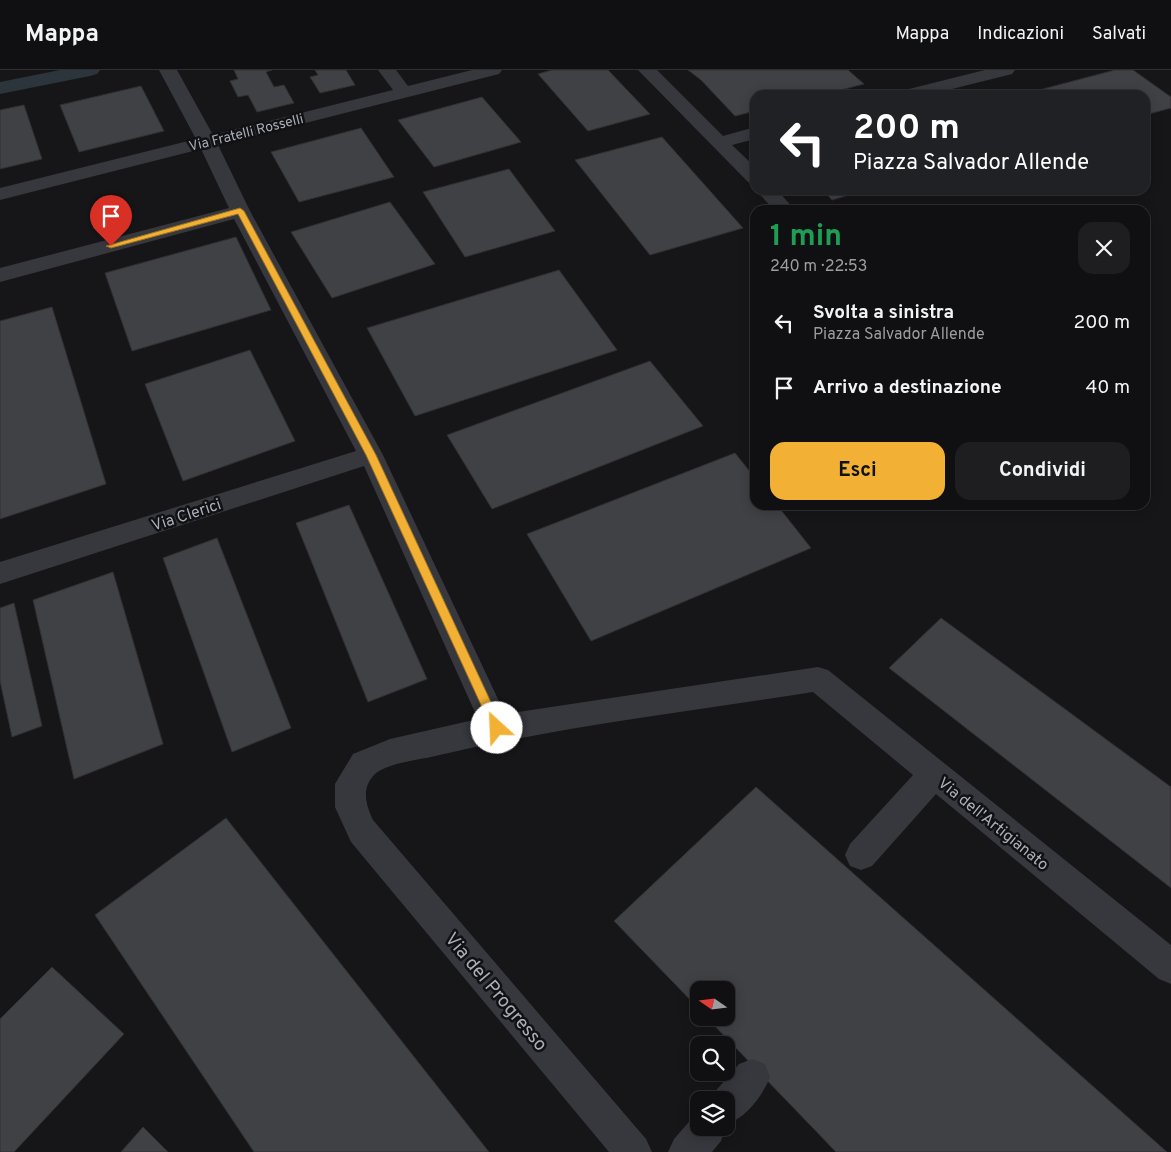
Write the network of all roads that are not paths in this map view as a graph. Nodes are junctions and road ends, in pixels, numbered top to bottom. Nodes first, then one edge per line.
1 (168, 70) edge
2 (387, 70) edge
3 (493, 70) edge
4 (647, 70) edge
5 (1006, 70) edge
6 (927, 90) edge
7 (404, 92) junction
8 (750, 134) edge
9 (207, 141) junction
10 (720, 142) junction
11 (750, 173) edge
12 (0, 194) edge
13 (771, 195) edge
14 (781, 205) edge
15 (240, 211) junction
16 (0, 275) edge
17 (371, 455) junction
18 (0, 573) edge
19 (818, 679) joint
20 (497, 728) junction
21 (934, 774) junction
22 (861, 855) dead end
23 (1171, 967) edge
24 (752, 1078) dead end
25 (735, 1097) edge
26 (701, 1136) edge
27 (633, 1152) edge
28 (686, 1152) edge

1 - 9 street
2 - 7 street
3 - 7 street, Via Fratelli Rosselli
4 - 10 street
5 - 6 street
7 - 9 street, Via Fratelli Rosselli
8 - 10 street
9 - 12 street, Via Fratelli Rosselli
9 - 15 street
10 - 11 street
13 - 14 street
15 - 16 street
15 - 17 street
17 - 18 street, Via Clerici
17 - 20 street
19 - 20 street, Via del Progresso
19 - 21 street, Via dell'Artigianato
20 - 27 street, Via del Progresso
21 - 22 street
21 - 23 street, Via dell'Artigianato
24 - 25 street
26 - 28 street

